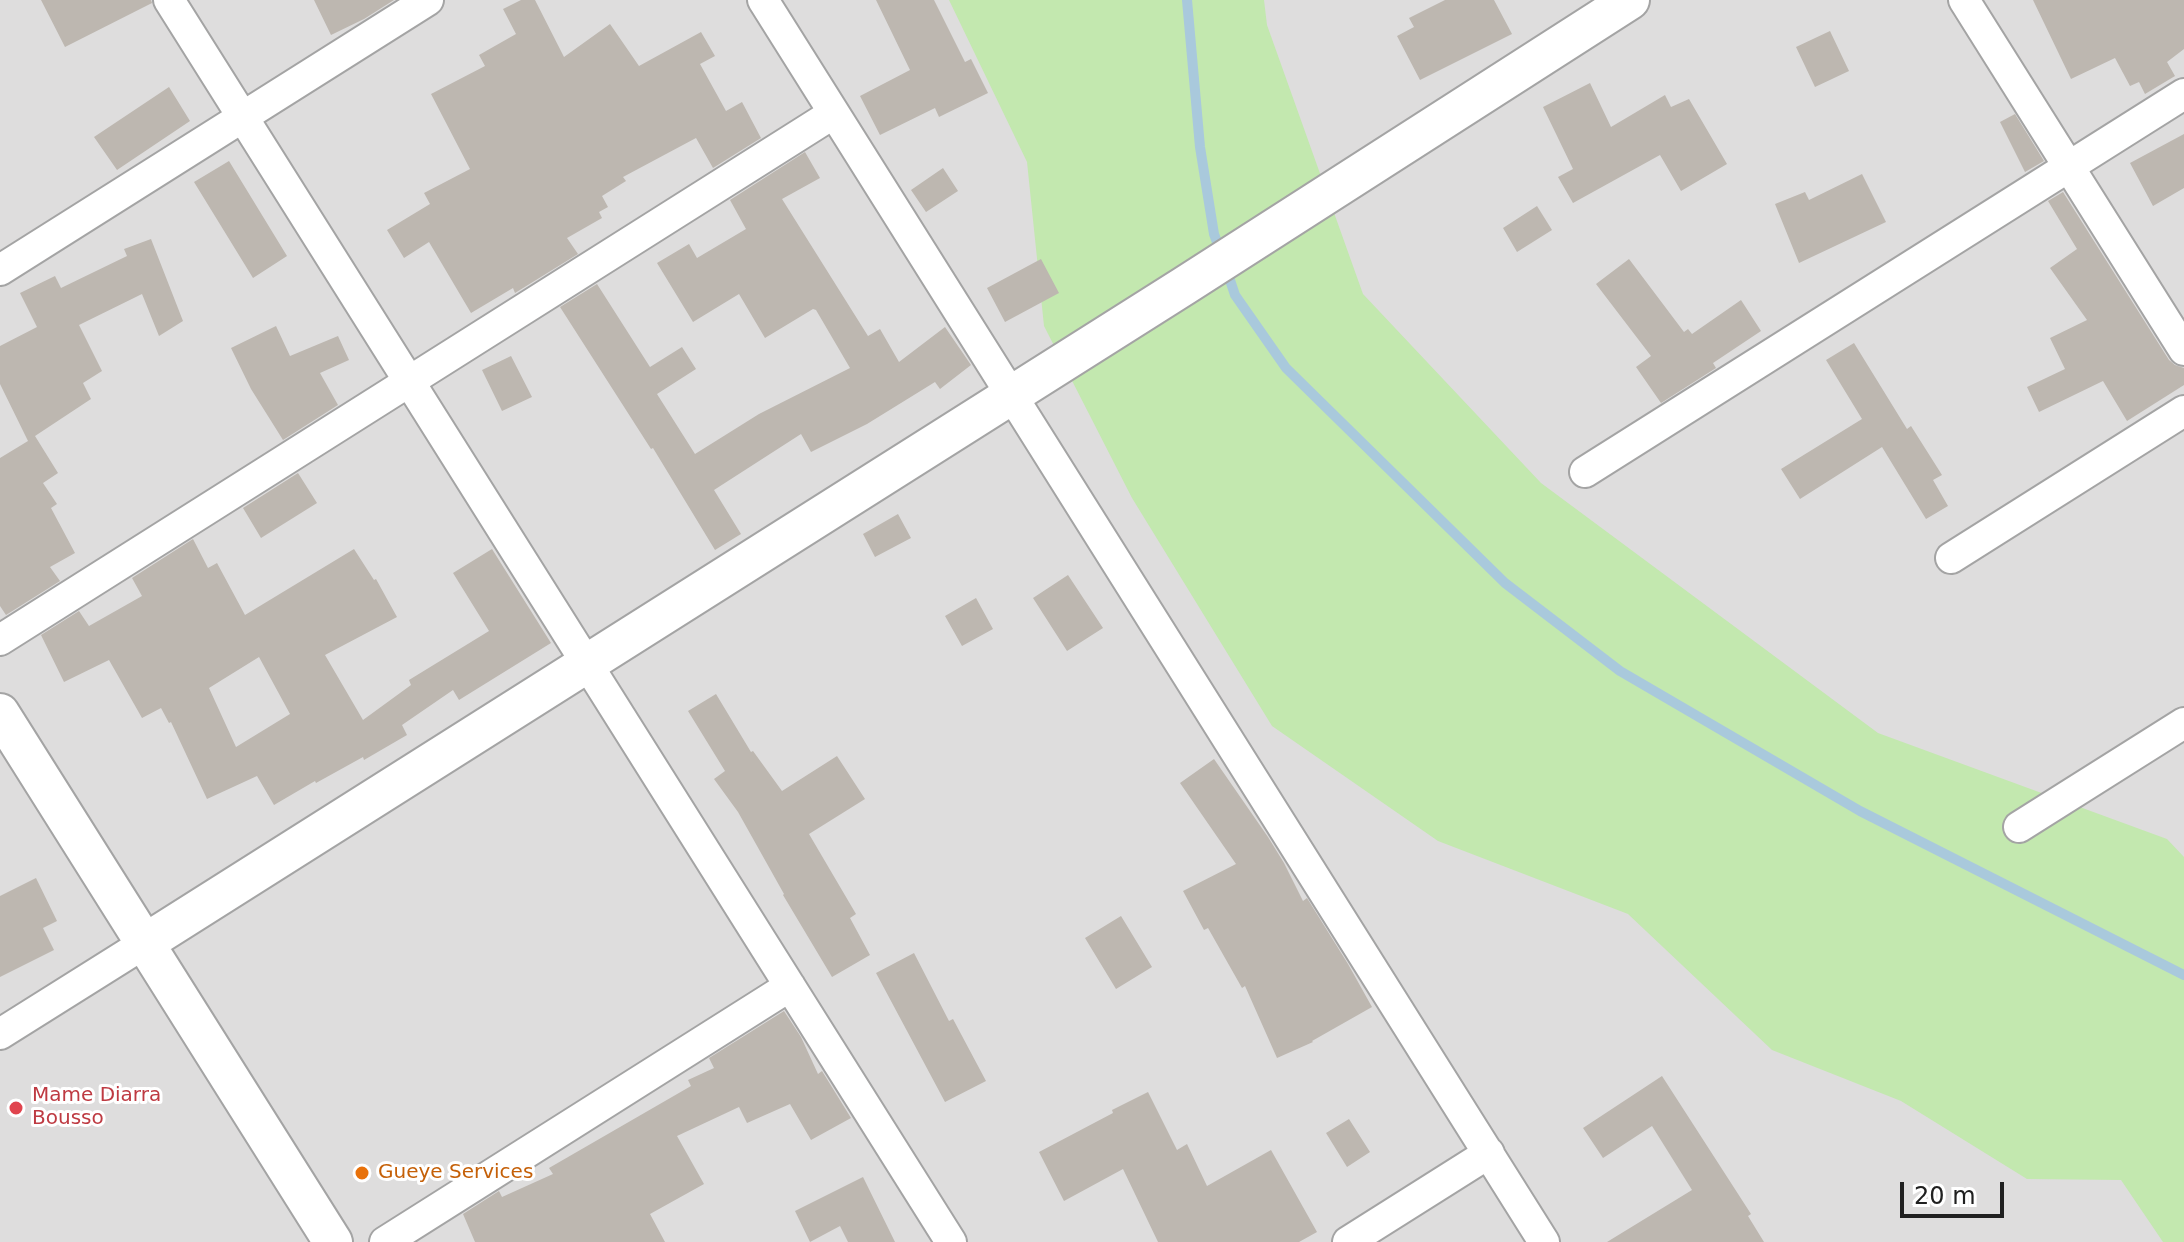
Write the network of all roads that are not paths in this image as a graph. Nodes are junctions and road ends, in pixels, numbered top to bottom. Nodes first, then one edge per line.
1 (169, 0) edge
2 (428, 0) edge
3 (763, 0) edge
4 (1630, 0) edge
5 (1964, 0) edge
6 (2184, 94) edge
7 (834, 113) junction
8 (243, 117) junction
9 (2069, 167) junction
10 (0, 270) edge
11 (2184, 350) edge
12 (409, 381) junction
13 (1012, 395) junction
14 (2184, 411) edge
15 (1585, 472) dead end
16 (1951, 558) dead end
17 (0, 640) edge
18 (587, 663) junction
19 (0, 713) edge
20 (2184, 723) edge
21 (2019, 827) dead end
22 (145, 943) junction
23 (790, 986) junction
24 (0, 1034) edge
25 (1489, 1153) junction
26 (333, 1242) edge
27 (385, 1242) edge
28 (951, 1242) edge
29 (1348, 1242) edge
30 (1544, 1242) edge

1 - 8 street
2 - 8 street
3 - 7 street
4 - 13 street
5 - 9 street
6 - 9 street
7 - 12 street
7 - 13 street
8 - 10 street
8 - 12 street
9 - 11 street
9 - 15 street
12 - 17 street
12 - 18 street
13 - 18 street
13 - 25 street
14 - 16 street
18 - 22 street
18 - 23 street
19 - 22 street
20 - 21 street
22 - 24 street
22 - 26 street
23 - 27 street
23 - 28 street
25 - 29 street
25 - 30 street

